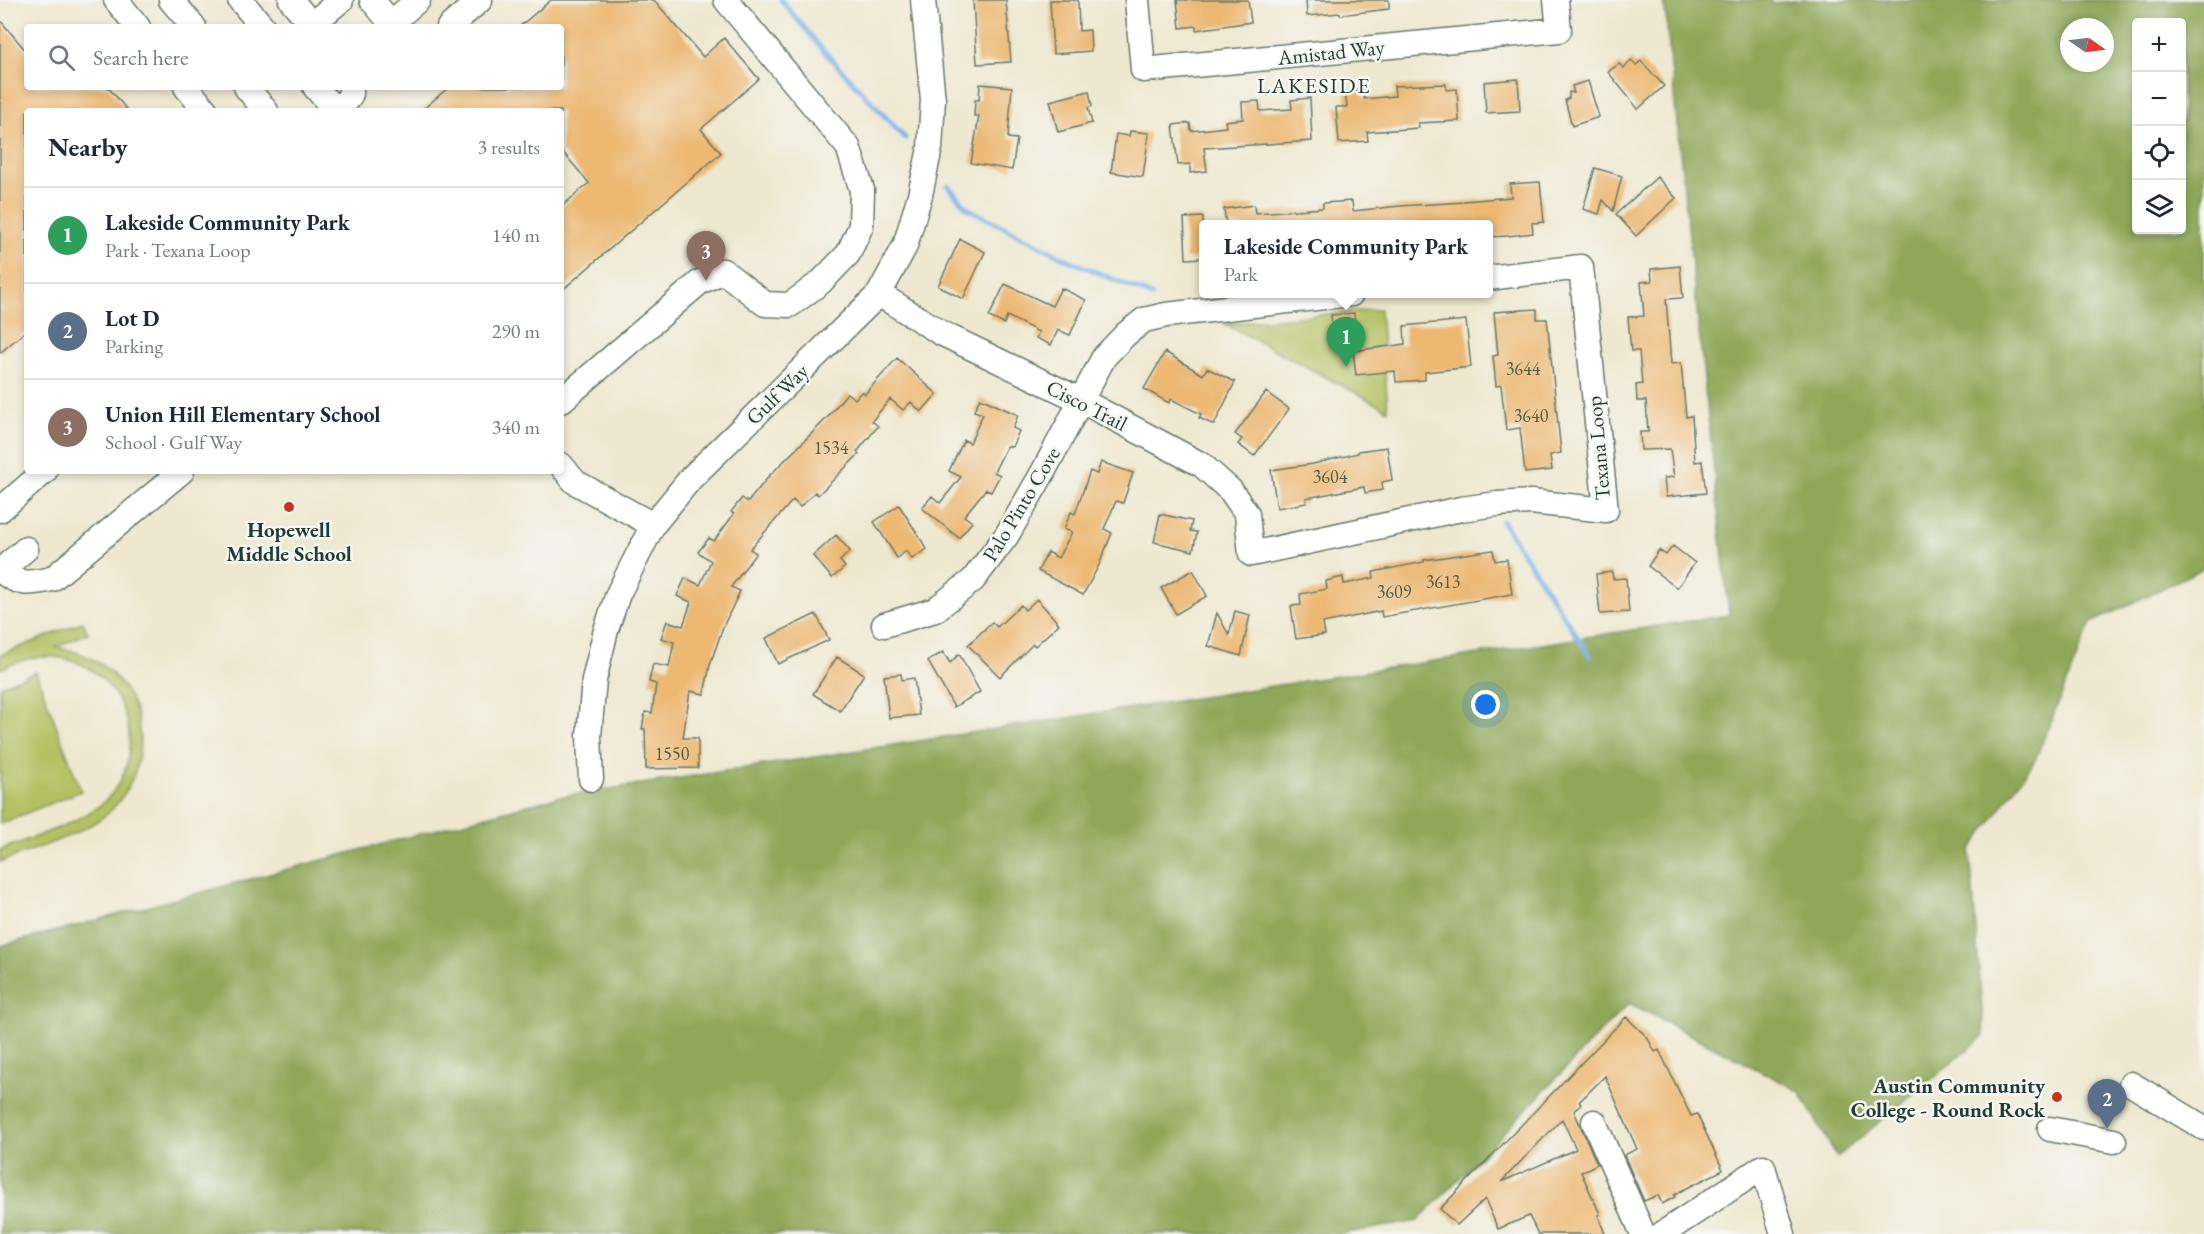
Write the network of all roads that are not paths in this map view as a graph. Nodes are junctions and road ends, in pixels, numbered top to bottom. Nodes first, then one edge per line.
1 (116, 0) edge
2 (171, 0) edge
3 (240, 0) edge
4 (291, 0) edge
5 (341, 0) edge
6 (372, 0) edge
7 (418, 0) edge
8 (480, 0) edge
9 (726, 0) edge
10 (923, 0) edge
11 (1137, 0) edge
12 (1556, 0) edge
13 (136, 24) edge
14 (191, 24) edge
15 (260, 24) edge
16 (311, 24) edge
17 (315, 24) edge
18 (393, 24) edge
19 (395, 24) edge
20 (452, 24) edge
21 (188, 90) edge
22 (248, 90) edge
23 (318, 90) edge
24 (351, 90) edge
25 (204, 108) edge
26 (264, 108) edge
27 (335, 108) edge
28 (340, 108) edge
29 (1493, 277) edge
30 (879, 294) junction
31 (1316, 298) edge
32 (564, 398) edge
33 (1080, 400) junction
34 (564, 469) edge
35 (42, 474) edge
36 (178, 474) edge
37 (0, 510) edge
38 (653, 525) junction
39 (26, 549) dead end
40 (1251, 554) joint
41 (0, 571) edge
42 (884, 625) dead end
43 (591, 779) dead end
44 (2131, 1084) dead end
45 (1594, 1122) dead end
46 (2204, 1128) edge
47 (2050, 1129) dead end
48 (2114, 1141) dead end
49 (1643, 1234) edge
50 (1662, 1234) edge
51 (1783, 1234) edge

1 - 13 street
2 - 14 street
3 - 15 street
4 - 16 street
5 - 17 street
6 - 18 street
7 - 19 street
8 - 20 street
9 - 32 street
10 - 30 street, Gulf Way
11 - 12 street, Amistad Way
21 - 25 street
22 - 26 street
23 - 27 street
24 - 28 street
29 - 40 street, Texana Loop
30 - 33 street, Cisco Trail
30 - 38 street, Gulf Way
31 - 33 street
33 - 40 street, Cisco Trail
33 - 42 street, Palo Pinto Cove
34 - 38 street
35 - 37 street
36 - 41 street
38 - 43 street, Gulf Way
39 - 41 street
44 - 46 street
45 - 49 street
47 - 48 street
50 - 51 street

